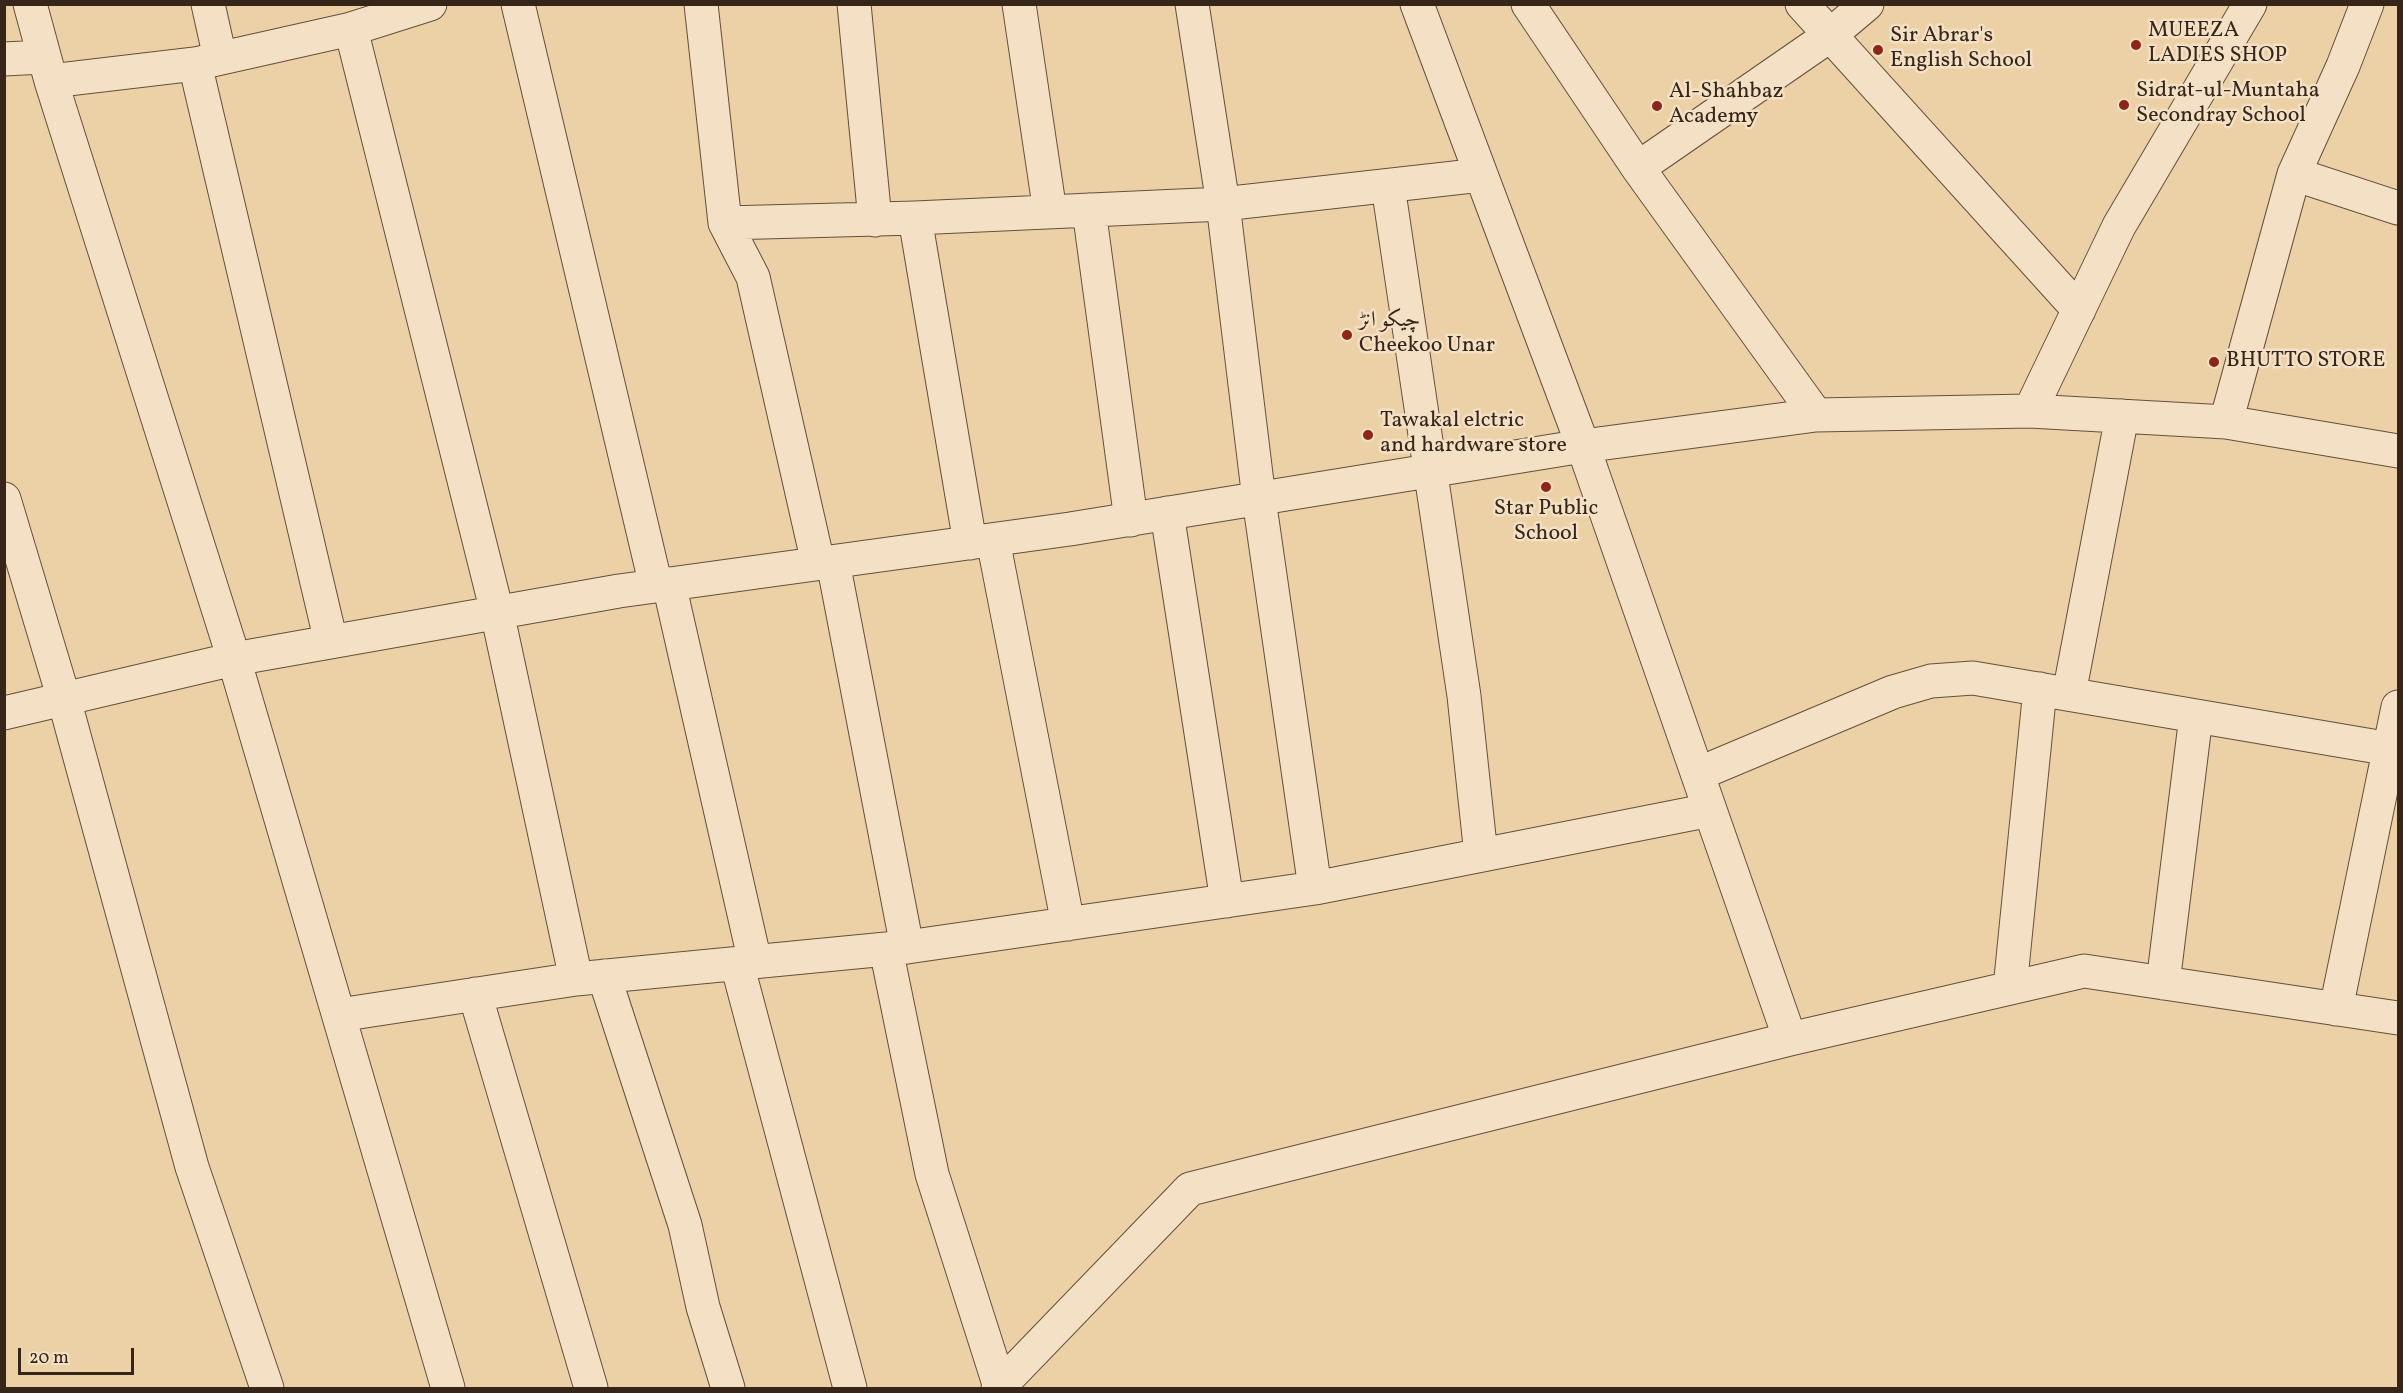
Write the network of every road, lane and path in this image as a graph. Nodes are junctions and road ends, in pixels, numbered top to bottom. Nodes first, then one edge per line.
1 (30, 4) edge
2 (208, 4) edge
3 (430, 4) edge
4 (518, 4) edge
5 (701, 4) edge
6 (855, 4) edge
7 (1020, 4) edge
8 (1192, 4) edge
9 (1417, 4) edge
10 (1528, 4) edge
11 (1802, 4) edge
12 (1867, 4) edge
13 (2250, 4) edge
14 (2367, 4) edge
15 (370, 18) edge
16 (1828, 36) junction
17 (4, 60) edge
18 (208, 61) junction
19 (47, 69) junction
20 (1638, 168) junction
21 (2294, 174) junction
22 (1481, 176) junction
23 (1388, 186) junction
24 (1223, 204) junction
25 (2398, 208) edge
26 (1089, 210) junction
27 (1050, 212) junction
28 (915, 218) junction
29 (875, 220) junction
30 (725, 223) junction
31 (2079, 310) junction
32 (2030, 411) junction
33 (1816, 415) junction
34 (2122, 416) junction
35 (2226, 422) junction
36 (1583, 446) junction
37 (2398, 451) edge
38 (1429, 471) junction
39 (4, 499) edge
40 (1259, 499) junction
41 (1167, 513) junction
42 (1131, 520) junction
43 (981, 541) junction
44 (826, 563) junction
45 (662, 585) junction
46 (497, 612) junction
47 (331, 642) junction
48 (234, 659) junction
49 (2055, 692) junction
50 (64, 699) junction
51 (2398, 707) edge
52 (4, 713) edge
53 (2196, 716) junction
54 (2390, 748) junction
55 (1698, 774) junction
56 (1710, 810) junction
57 (1481, 855) junction
58 (1315, 888) junction
59 (1227, 901) junction
60 (1068, 924) junction
61 (897, 948) junction
62 (746, 963) junction
63 (590, 977) junction
64 (2163, 983) junction
65 (2010, 988) junction
66 (475, 994) junction
67 (2336, 1009) junction
68 (339, 1014) junction
69 (2398, 1018) edge
70 (1790, 1039) junction
71 (999, 1388) edge
72 (267, 1389) edge
73 (448, 1389) edge
74 (591, 1389) edge
75 (728, 1389) edge
76 (850, 1389) edge

1 - 19 street
2 - 18 street
3 - 15 street
4 - 45 street
5 - 30 street
6 - 29 street
7 - 27 street
8 - 24 street
9 - 22 street
10 - 20 street
11 - 16 street
12 - 16 street
13 - 31 street
14 - 21 street
15 - 18 street
15 - 46 street
16 - 20 street
16 - 31 street
17 - 19 street
18 - 19 street
18 - 47 street
19 - 48 street
20 - 33 street
21 - 25 street
21 - 35 street
22 - 23 street
22 - 36 street
23 - 24 street
23 - 38 street
24 - 26 street
24 - 40 street
26 - 27 street
26 - 42 street
27 - 28 street
28 - 29 street
28 - 43 street
29 - 30 street
30 - 44 street
31 - 32 street
32 - 33 street
32 - 34 street
33 - 36 street
34 - 35 street
34 - 49 street
35 - 37 street
36 - 38 street
36 - 55 street
38 - 40 street
38 - 57 street
39 - 50 street
40 - 41 street
40 - 58 street
41 - 42 street
41 - 59 street
42 - 43 street
43 - 44 street
43 - 60 street
44 - 45 street
44 - 61 street
45 - 46 street
45 - 62 street
46 - 47 street
46 - 63 street
47 - 48 street
48 - 50 street
48 - 68 street
49 - 53 street
49 - 55 street
49 - 65 street
50 - 52 street
50 - 72 street
51 - 54 street
53 - 54 street
53 - 64 street
54 - 67 street
55 - 56 street
56 - 57 street
56 - 70 street
57 - 58 street
58 - 59 street
59 - 60 street
60 - 61 street
61 - 62 street
61 - 71 street
62 - 63 street
62 - 76 street
63 - 66 street
63 - 75 street
64 - 65 street
64 - 67 street
65 - 70 street
66 - 68 street
66 - 74 street
67 - 69 street
68 - 73 street
70 - 71 street

